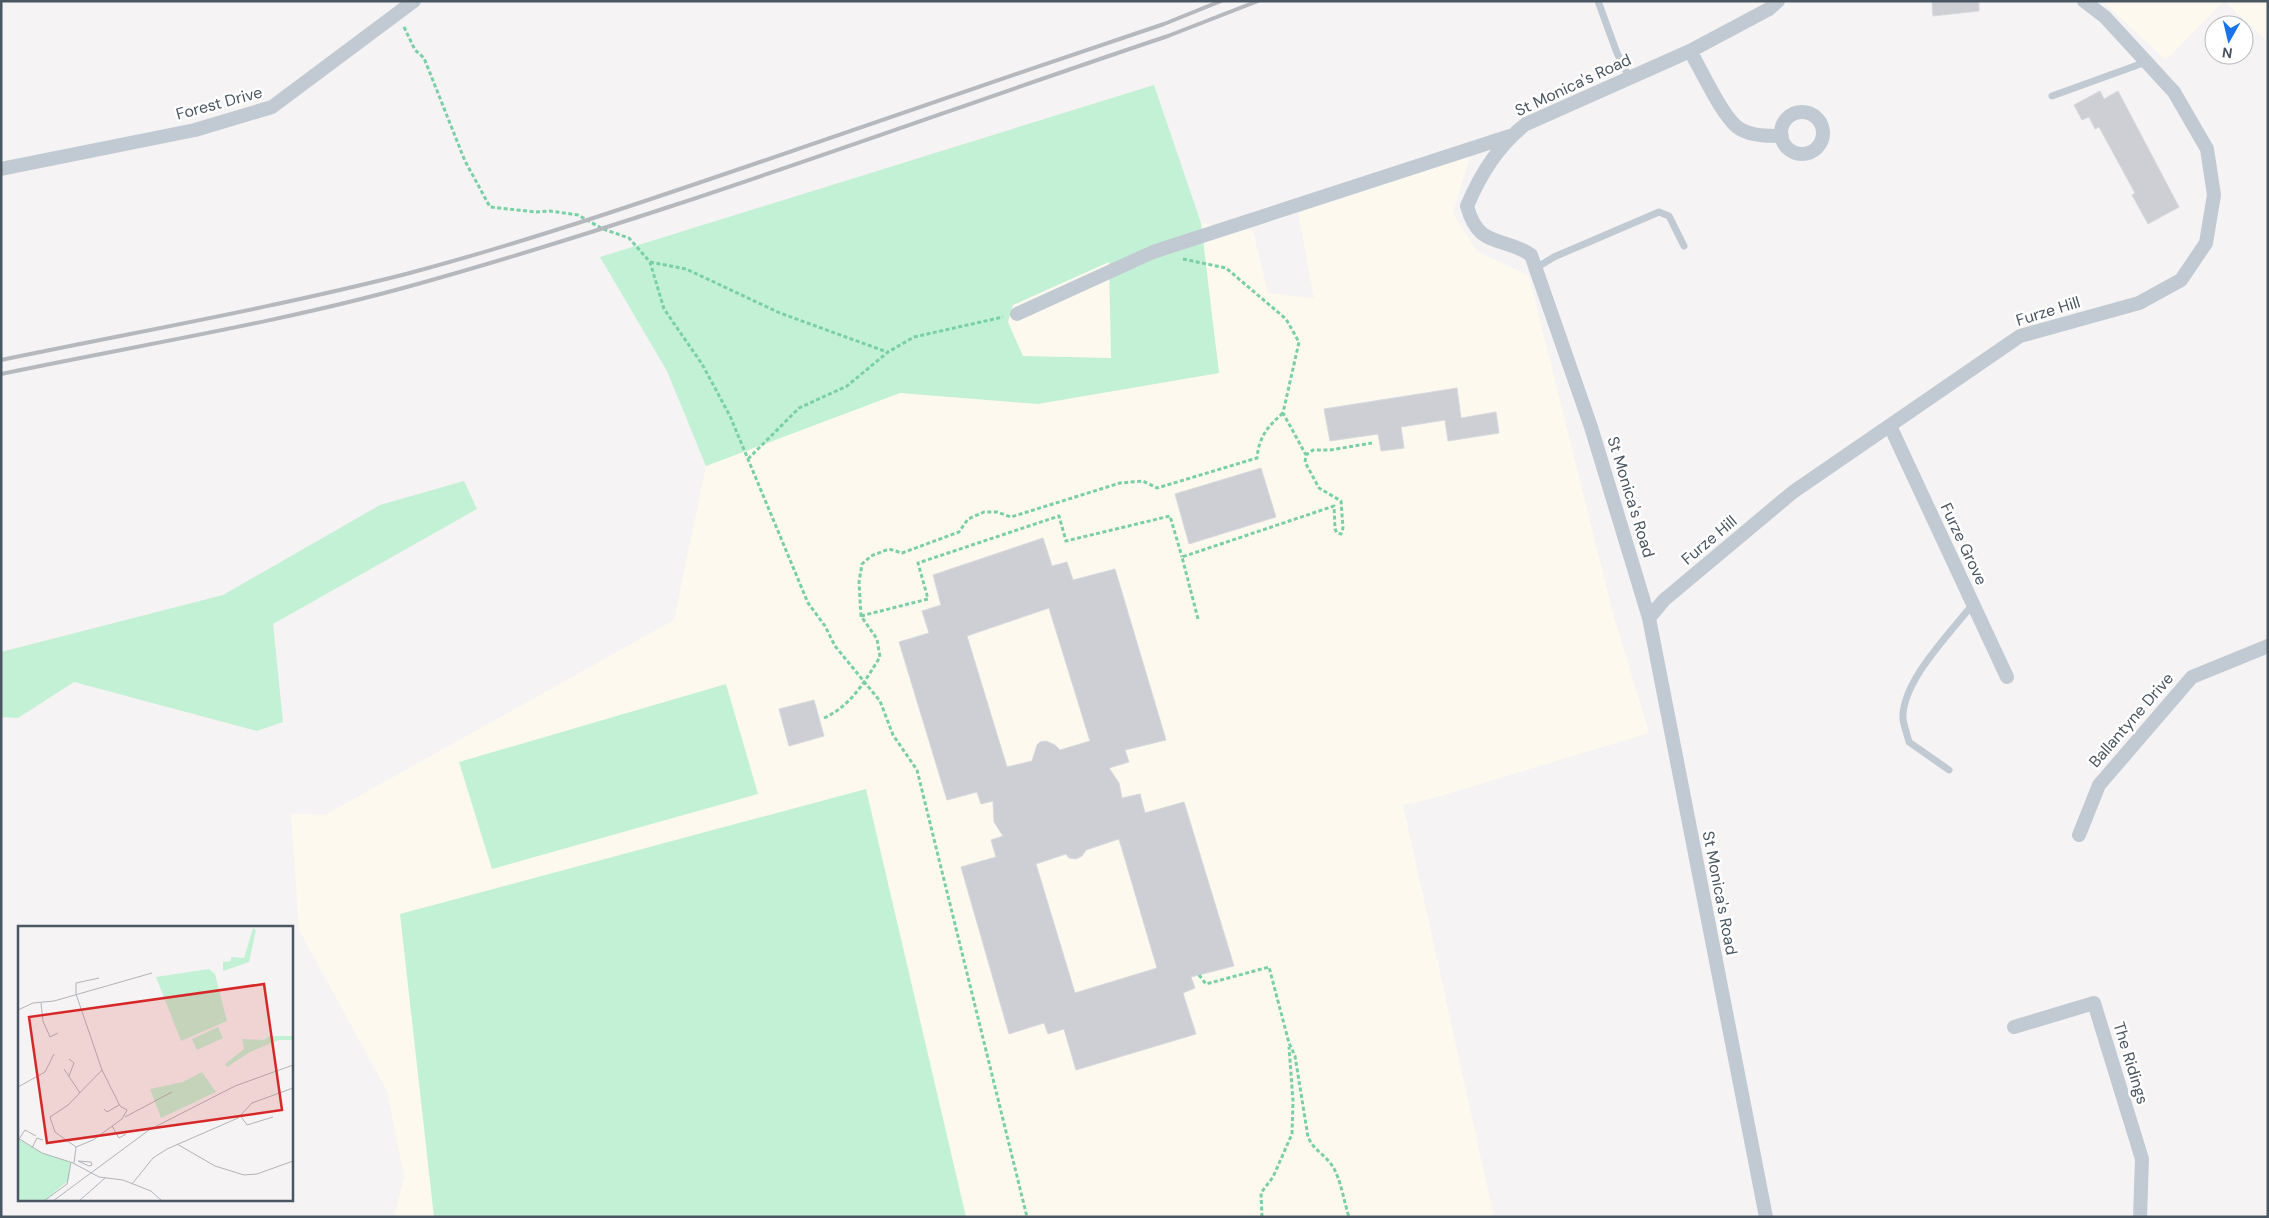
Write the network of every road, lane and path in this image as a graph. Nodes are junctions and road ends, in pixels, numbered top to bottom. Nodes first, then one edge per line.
1 (1598, 1) edge
2 (1778, 1) edge
3 (2084, 1) edge
4 (406, 6) edge
5 (1690, 51) junction
6 (2146, 62) junction
7 (1628, 77) junction
8 (2052, 96) dead end
9 (1510, 136) junction
10 (1782, 136) dead end
11 (1, 169) edge
12 (1684, 246) dead end
13 (1180, 258) dead end
14 (650, 262) junction
15 (1536, 268) junction
16 (1017, 314) joint
17 (888, 352) junction
18 (1283, 413) junction
19 (1890, 426) junction
20 (1372, 443) dead end
21 (1306, 455) junction
22 (748, 458) junction
23 (1182, 557) junction
24 (1973, 604) junction
25 (861, 616) junction
26 (1649, 618) junction
27 (1198, 619) dead end
28 (2268, 646) edge
29 (2007, 677) dead end
30 (865, 682) junction
31 (824, 718) dead end
32 (1949, 770) dead end
33 (2079, 836) dead end
34 (1199, 975) dead end
35 (2014, 1027) dead end
36 (1289, 1044) junction
37 (1027, 1217) edge
38 (1262, 1217) edge
39 (1349, 1217) edge
40 (1766, 1217) edge
41 (2140, 1217) edge

1 - 7 lane
2 - 5 street, St Monica's Road
3 - 6 street, Furze Hill
4 - 11 street, Forest Drive
4 - 14 path
5 - 7 street, St Monica's Road
5 - 10 street
6 - 8 lane
6 - 19 street, Furze Hill
7 - 9 street, St Monica's Road
9 - 15 street, St Monica's Road
9 - 16 street
12 - 15 lane
13 - 18 path
14 - 17 path
14 - 22 path
15 - 26 street, St Monica's Road
16 - 17 path
17 - 22 path
18 - 21 path
18 - 25 path
19 - 24 street, Furze Grove
19 - 26 street, Furze Hill
20 - 21 path
21 - 23 path
22 - 30 path
23 - 25 path
23 - 27 path
24 - 29 street, Furze Grove
24 - 32 lane
25 - 30 path
26 - 40 street, St Monica's Road
28 - 33 street, Ballantyne Drive
30 - 31 path
30 - 37 path
34 - 36 path
35 - 41 street, The Ridings
36 - 38 path
36 - 39 path

